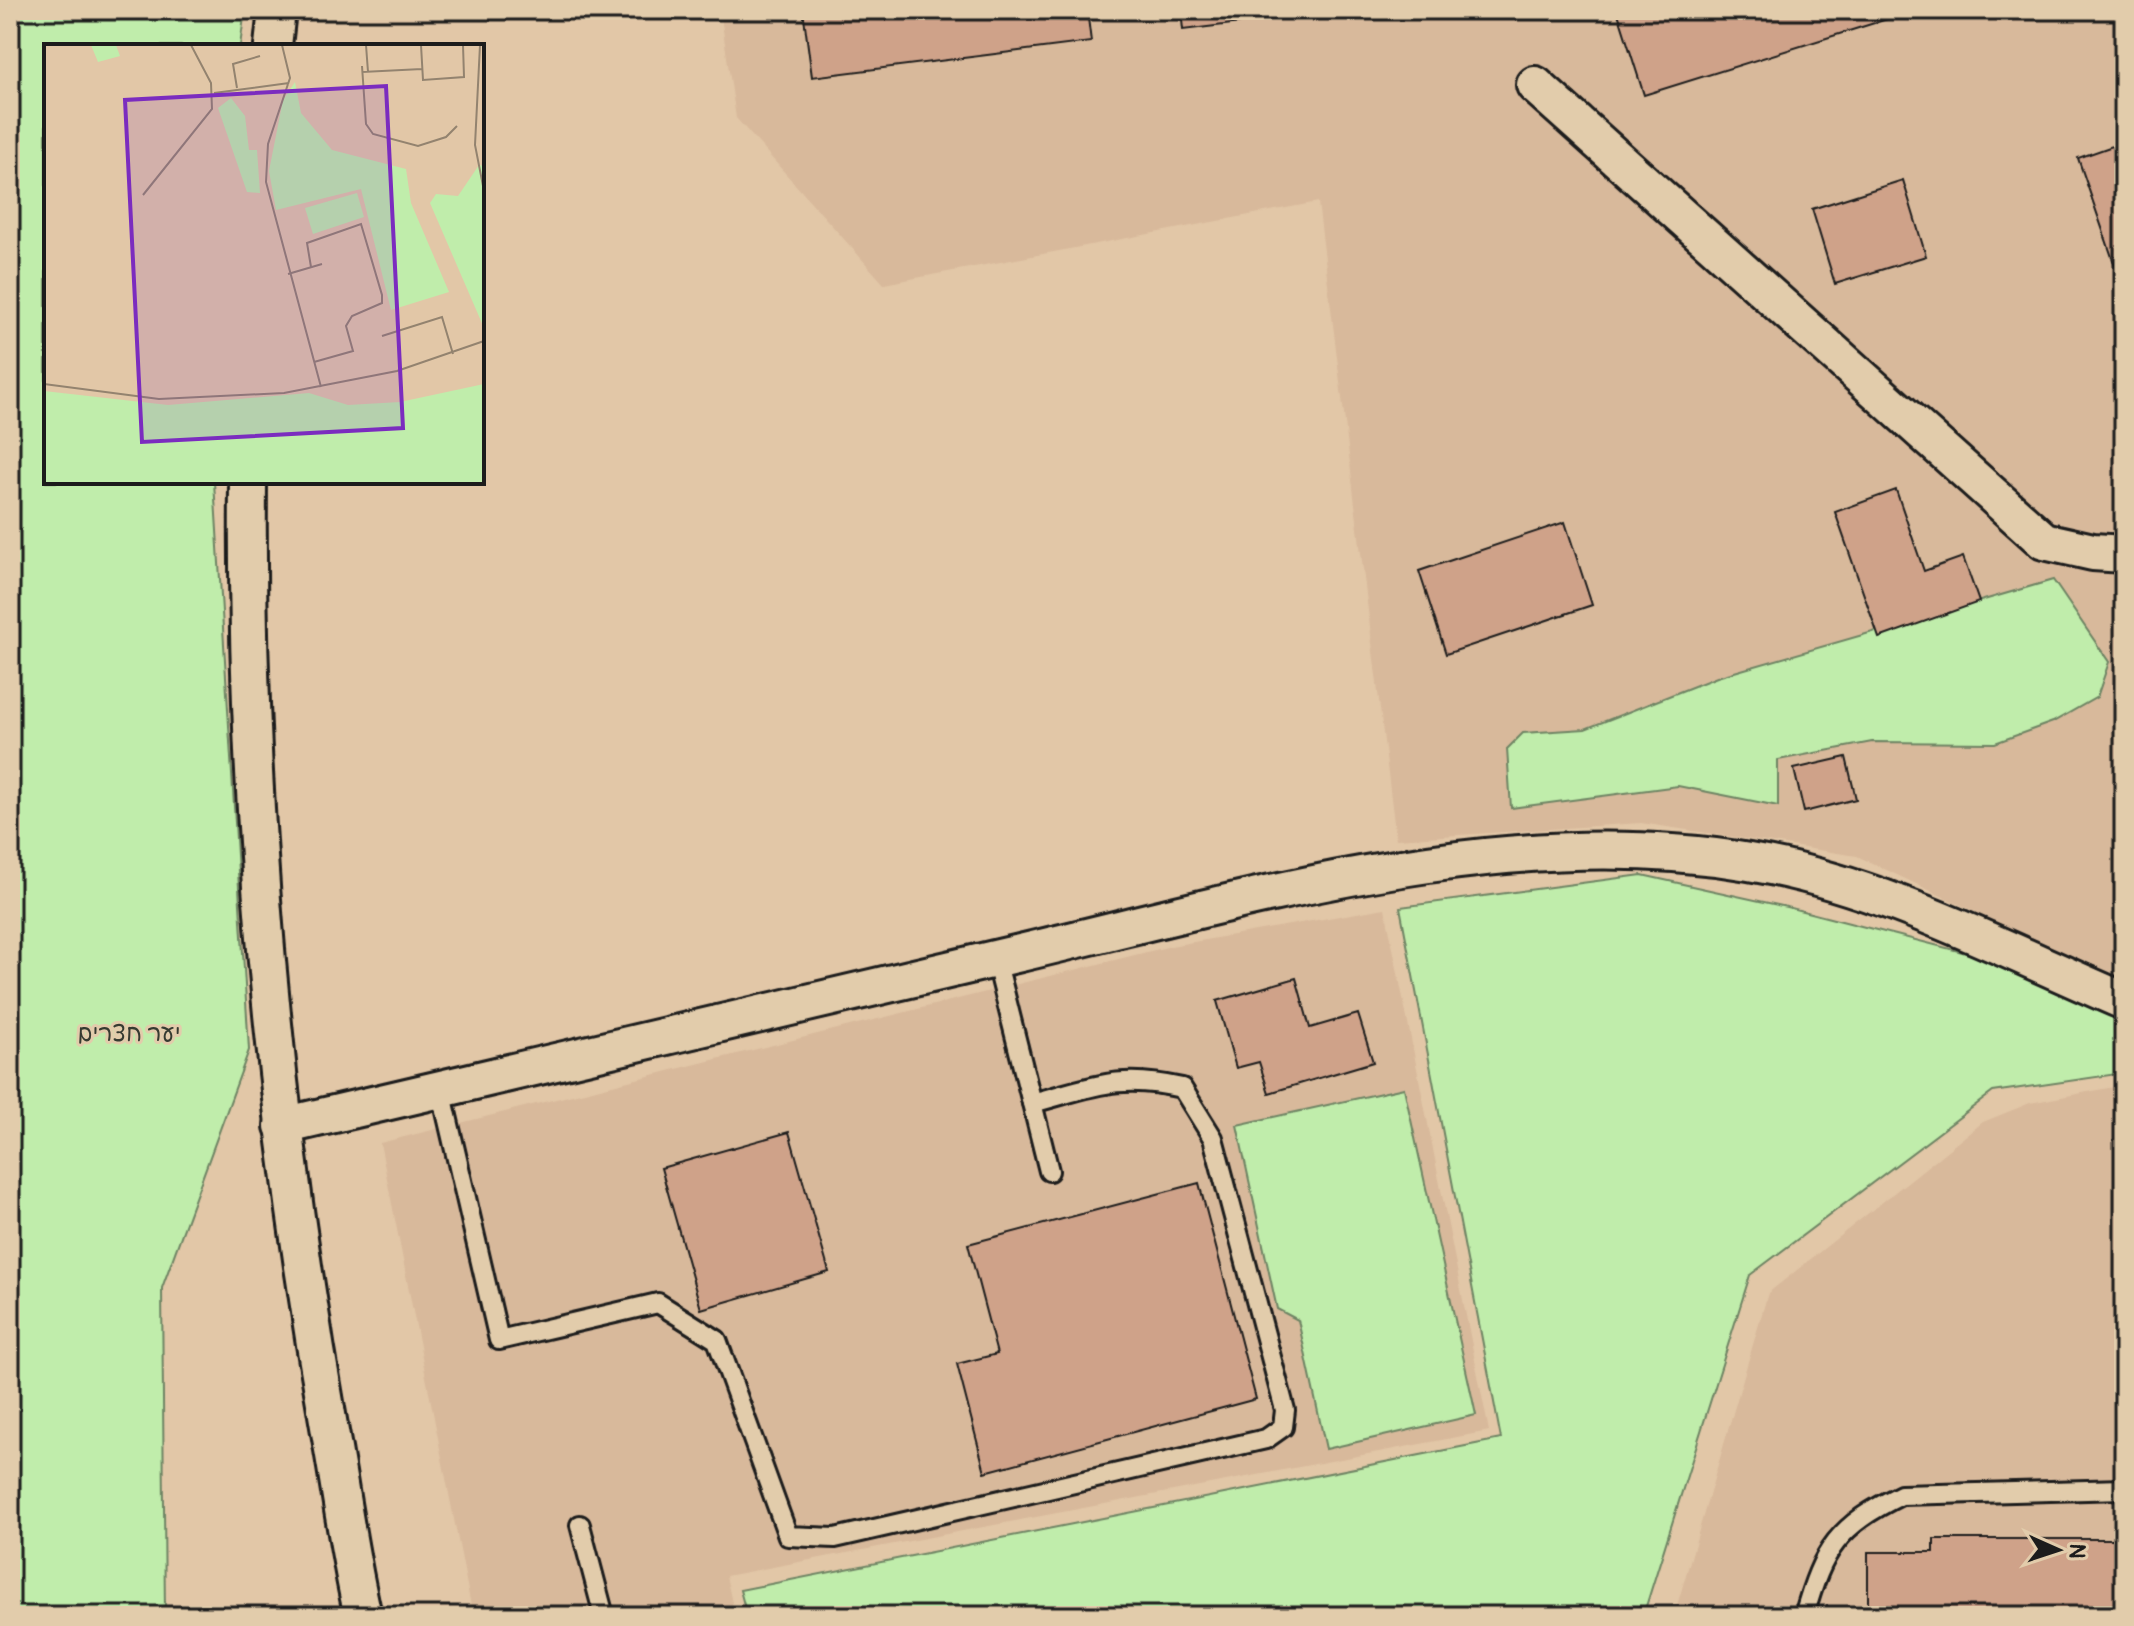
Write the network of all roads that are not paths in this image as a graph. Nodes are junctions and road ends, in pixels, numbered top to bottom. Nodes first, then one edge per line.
1 (277, 10) edge
2 (273, 44) edge
3 (1535, 85) dead end
4 (248, 484) edge
5 (2124, 554) edge
6 (996, 959) junction
7 (2124, 1001) edge
8 (441, 1090) junction
9 (1032, 1103) junction
10 (283, 1126) junction
11 (1049, 1171) dead end
12 (2124, 1489) edge
13 (580, 1525) dead end
14 (363, 1616) edge
15 (604, 1616) edge
16 (1804, 1616) edge

1 - 2 street
3 - 5 street
4 - 10 street
6 - 7 street
6 - 8 street
6 - 9 lane
8 - 9 lane
8 - 10 street
9 - 11 lane
10 - 14 street
12 - 16 lane
13 - 15 lane

